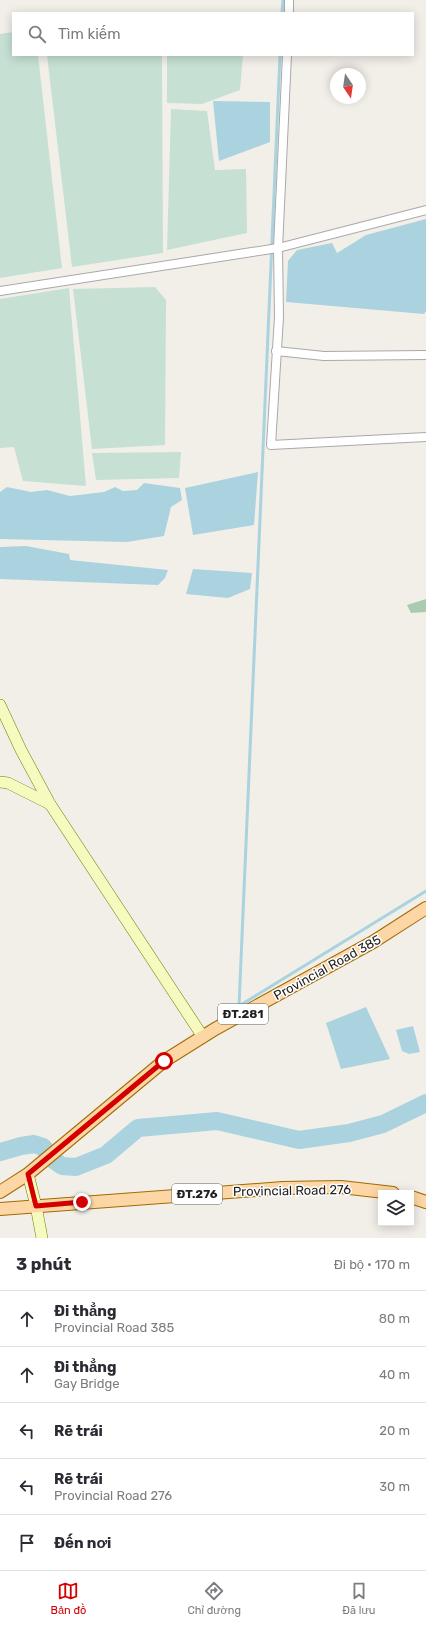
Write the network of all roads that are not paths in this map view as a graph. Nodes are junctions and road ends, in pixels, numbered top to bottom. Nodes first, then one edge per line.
1 (289, 0) edge
2 (289, 12) edge
3 (287, 56) edge
4 (426, 210) edge
5 (278, 248) junction
6 (0, 291) edge
7 (276, 351) junction
8 (426, 355) edge
9 (426, 437) edge
10 (0, 705) edge
11 (0, 782) edge
12 (50, 804) junction
13 (426, 908) edge
14 (203, 1037) junction
15 (32, 1171) junction
16 (378, 1191) edge
17 (0, 1192) edge
18 (414, 1199) edge
19 (426, 1202) edge
20 (36, 1206) junction
21 (0, 1209) edge
22 (42, 1238) edge

1 - 2 street
3 - 5 street
4 - 5 street
5 - 6 street
5 - 7 street
7 - 8 street
7 - 9 street
10 - 12 main road
11 - 12 main road
12 - 14 main road
13 - 14 main road, Provincial Road 385 / ĐT.281
14 - 15 main road, Provincial Road 385 / ĐT.281
15 - 17 main road, ĐT.281
15 - 20 main road
16 - 20 main road, Provincial Road 276 / ĐT.276
18 - 19 main road
20 - 21 main road, Provincial Road 276 / ĐT.276
20 - 22 main road

